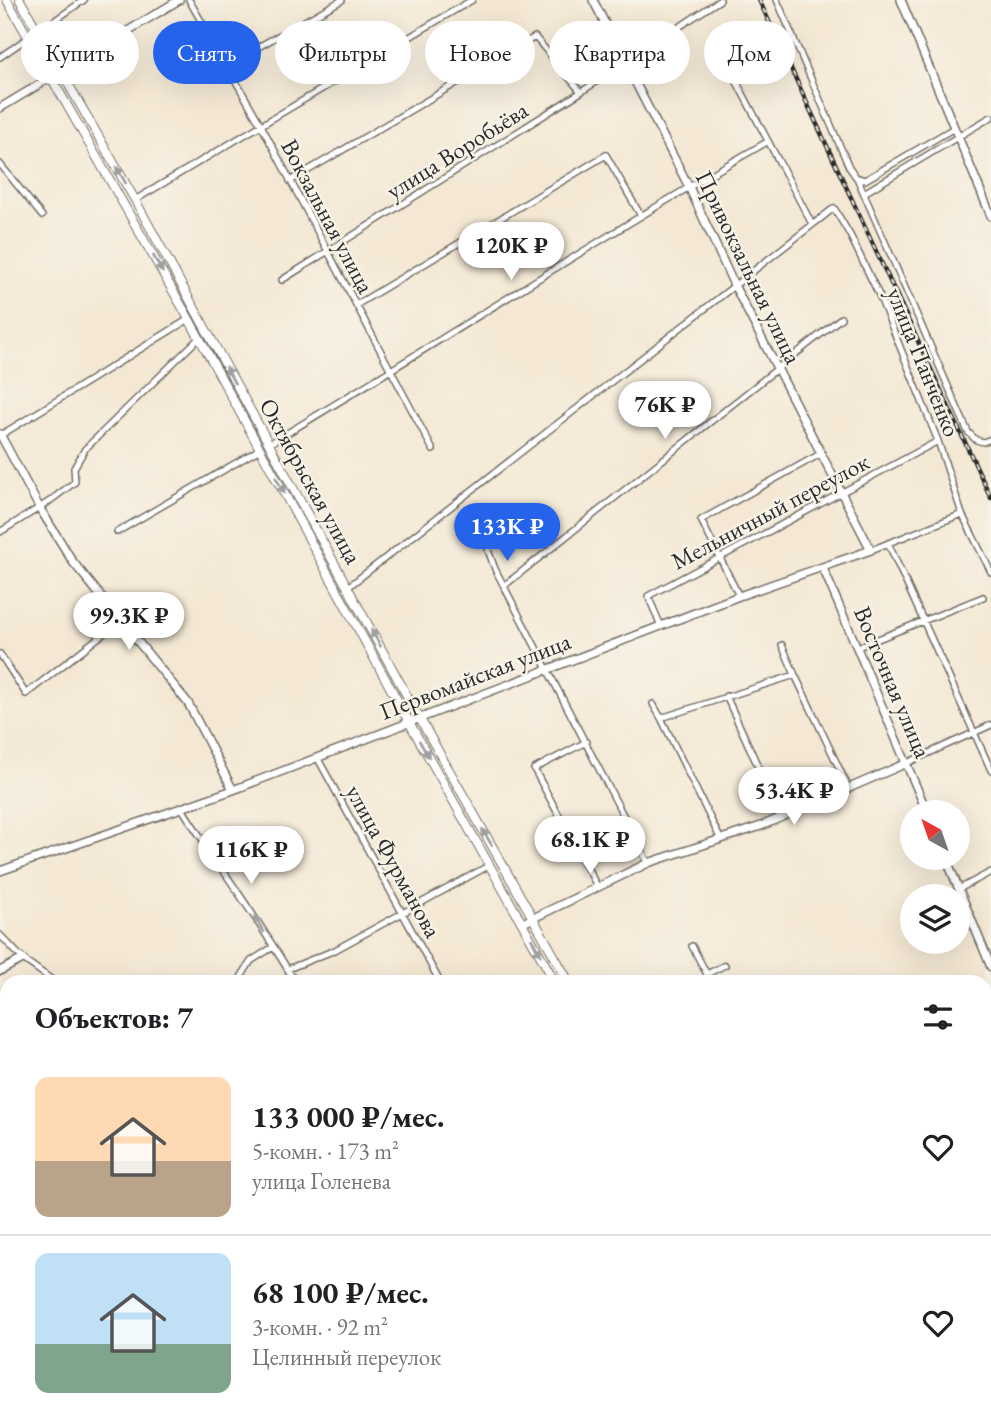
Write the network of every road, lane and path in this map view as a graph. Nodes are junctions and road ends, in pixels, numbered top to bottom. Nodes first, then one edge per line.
1 (7, 0) edge
2 (20, 0) edge
3 (84, 0) edge
4 (178, 0) edge
5 (189, 0) edge
6 (342, 0) edge
7 (472, 0) edge
8 (593, 0) edge
9 (720, 0) edge
10 (776, 0) edge
11 (901, 0) edge
12 (32, 21) edge
13 (54, 21) edge
14 (201, 21) edge
15 (604, 21) edge
16 (689, 21) edge
17 (21, 24) edge
18 (139, 24) edge
19 (21, 43) edge
20 (261, 45) edge
21 (0, 57) edge
22 (39, 84) edge
23 (57, 84) edge
24 (69, 84) edge
25 (237, 84) edge
26 (594, 84) edge
27 (635, 84) edge
28 (738, 84) edge
29 (581, 92) junction
30 (0, 108) edge
31 (991, 117) edge
32 (261, 125) junction
33 (954, 128) junction
34 (958, 137) junction
35 (767, 142) junction
36 (0, 164) edge
37 (856, 177) junction
38 (290, 181) junction
39 (689, 187) junction
40 (864, 193) junction
41 (135, 200) junction
42 (42, 216) dead end
43 (641, 216) junction
44 (991, 216) edge
45 (812, 224) junction
46 (327, 252) junction
47 (282, 280) dead end
48 (734, 285) junction
49 (356, 305) junction
50 (841, 318) dead end
51 (189, 319) junction
52 (199, 338) junction
53 (777, 368) junction
54 (391, 372) junction
55 (0, 434) edge
56 (991, 439) edge
57 (938, 441) junction
58 (269, 444) junction
59 (260, 449) junction
60 (433, 450) dead end
61 (822, 453) junction
62 (843, 492) junction
63 (39, 507) junction
64 (962, 514) junction
65 (0, 532) edge
66 (117, 532) dead end
67 (888, 543) junction
68 (488, 550) dead end
69 (871, 550) junction
70 (720, 558) junction
71 (823, 568) junction
72 (991, 572) edge
73 (505, 585) junction
74 (348, 587) junction
75 (738, 596) junction
76 (983, 597) dead end
77 (924, 619) junction
78 (122, 620) junction
79 (661, 626) junction
80 (782, 645) dead end
81 (858, 647) junction
82 (0, 654) edge
83 (548, 669) junction
84 (795, 675) junction
85 (726, 696) junction
86 (653, 704) dead end
87 (660, 718) junction
88 (420, 719) junction
89 (409, 722) junction
90 (991, 725) edge
91 (974, 733) junction
92 (586, 742) junction
93 (317, 757) junction
94 (907, 763) junction
95 (991, 770) edge
96 (849, 789) junction
97 (233, 790) junction
98 (922, 800) edge
99 (181, 807) junction
100 (781, 817) junction
101 (721, 840) junction
102 (648, 863) junction
103 (490, 865) junction
104 (0, 871) edge
105 (991, 872) edge
106 (968, 884) edge
107 (598, 888) junction
108 (402, 914) junction
109 (970, 916) edge
110 (533, 918) junction
111 (523, 923) junction
112 (0, 935) edge
113 (692, 946) dead end
114 (273, 947) junction
115 (23, 959) junction
116 (725, 965) dead end
117 (991, 967) edge
118 (288, 970) junction
119 (0, 971) edge
120 (45, 975) edge
121 (242, 975) edge
122 (291, 975) edge
123 (436, 975) edge
124 (551, 975) edge
125 (565, 975) edge
126 (706, 975) edge
127 (714, 975) edge

1 - 17 main road, Октябрьская улица
2 - 12 main road, Октябрьская улица
3 - 13 street
4 - 18 street
5 - 14 street, Вокзальная улица
6 - 20 street
7 - 32 street
8 - 15 street, Привокзальная улица
9 - 16 street, улица Воробьёва
10 - 37 street
11 - 33 street
19 - 21 street
22 - 30 street
23 -> 51 main road, Октябрьская улица
41 -> 24 main road, Октябрьская улица
25 - 32 street, Вокзальная улица
26 - 29 street, улица Воробьёва
27 - 39 street, Привокзальная улица
28 - 35 street
29 - 38 street
29 - 46 street, улица Воробьёва
31 - 34 street
32 - 38 street, Вокзальная улица
32 - 41 street
33 - 34 street
33 - 37 street
34 - 40 street
34 - 44 street
35 - 39 street
35 - 45 street
36 - 42 street
37 - 40 street
38 - 46 street, Вокзальная улица
39 - 43 street
39 - 48 street, Привокзальная улица
40 - 56 street
58 -> 41 main road, Октябрьская улица
43 - 49 street
43 - 54 street
45 - 48 street
45 - 57 street, улица Панченко
46 - 47 street, улица Воробьёва
46 - 49 street, Вокзальная улица
48 - 53 street, Привокзальная улица
48 - 74 street
49 - 54 street, Вокзальная улица
50 - 53 street
51 - 52 main road, Октябрьская улица
51 - 55 street
52 - 59 main road, Октябрьская улица
52 - 63 street
53 - 61 street, Привокзальная улица
53 - 73 street
54 - 58 street
54 - 60 street, Вокзальная улица
55 - 63 street
57 - 62 street, Мельничный переулок
57 - 64 street, улица Панченко
58 - 74 main road, Октябрьская улица
59 - 66 street
59 -> 89 main road, Октябрьская улица
61 - 62 street, Привокзальная улица
61 - 70 street
62 - 69 street, Привокзальная улица
62 - 70 street, Мельничный переулок
63 - 65 street
63 - 78 street
64 - 67 street, Первомайская улица
64 - 72 street, улица Панченко
67 - 69 street, Первомайская улица
67 - 77 street
68 - 73 street
69 - 71 street, Первомайская улица
70 - 75 street
70 - 79 street, Мельничный переулок
71 - 75 street, Первомайская улица
71 - 81 street, Восточная улица
73 - 83 street
88 -> 74 main road, Октябрьская улица
75 - 79 street, Первомайская улица
76 - 77 street
77 - 81 street
77 - 91 street
78 - 82 street
78 - 97 street
79 - 83 street, Первомайская улица
80 - 84 street
81 - 94 street, Восточная улица
83 - 88 street, Первомайская улица
83 - 92 street
84 - 85 street
84 - 96 street
85 - 87 street
85 - 100 street
86 - 87 street
87 - 101 street
88 - 89 street, Первомайская улица
110 -> 88 main road, Октябрьская улица
89 - 93 street, Первомайская улица
89 -> 103 main road, Октябрьская улица
90 - 91 street
91 - 94 street
91 - 95 street
92 - 102 street
92 - 107 street
93 - 97 street, Первомайская улица
93 - 108 street, улица Фурманова
94 - 96 street
94 - 98 street, Восточная улица
96 - 100 street
97 - 99 street, Первомайская улица
99 - 104 street, Первомайская улица
114 -> 99 street
100 - 101 street
101 - 102 street
102 - 107 street
103 - 108 street
103 - 111 main road, Октябрьская улица
105 - 106 street
107 - 110 street
108 - 118 street
108 - 123 street, улица Фурманова
109 - 117 street
110 - 111 street
110 - 125 main road, Октябрьская улица
111 -> 124 main road, Октябрьская улица
112 - 115 street
113 - 126 street
114 - 118 street
114 - 121 street
115 - 119 street
115 - 120 street
116 - 127 street
118 - 122 street

